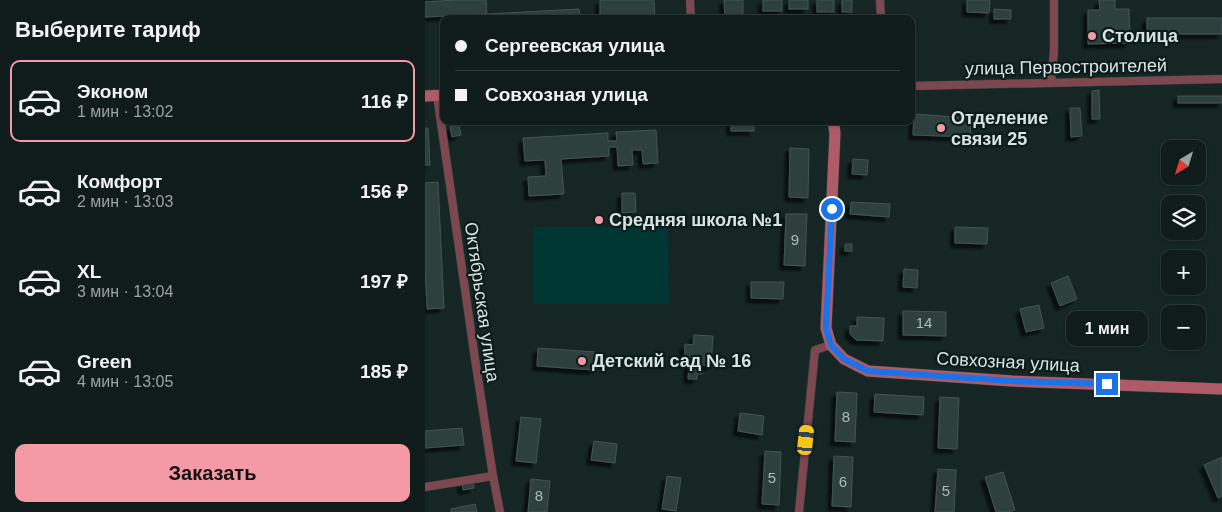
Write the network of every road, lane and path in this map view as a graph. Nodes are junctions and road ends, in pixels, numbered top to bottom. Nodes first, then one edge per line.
1 (690, 0) edge
2 (880, 0) edge
3 (1054, 0) edge
4 (691, 15) edge
5 (881, 15) edge
6 (1222, 78) edge
7 (1051, 82) junction
8 (915, 86) edge
9 (440, 95) edge
10 (425, 96) edge
11 (445, 125) edge
12 (834, 125) edge
13 (831, 345) junction
14 (1222, 389) edge
15 (493, 476) junction
16 (425, 487) edge
17 (500, 512) edge
18 (799, 512) edge

1 - 4 street
2 - 5 street
3 - 7 street
6 - 7 street, улица Первостроителей
7 - 8 street, улица Первостроителей
9 - 10 main road
11 - 15 street, Октябрьская улица
12 - 13 main road
13 - 14 main road, Совхозная улица
13 - 18 street
15 - 16 street
15 - 17 street, Октябрьская улица

